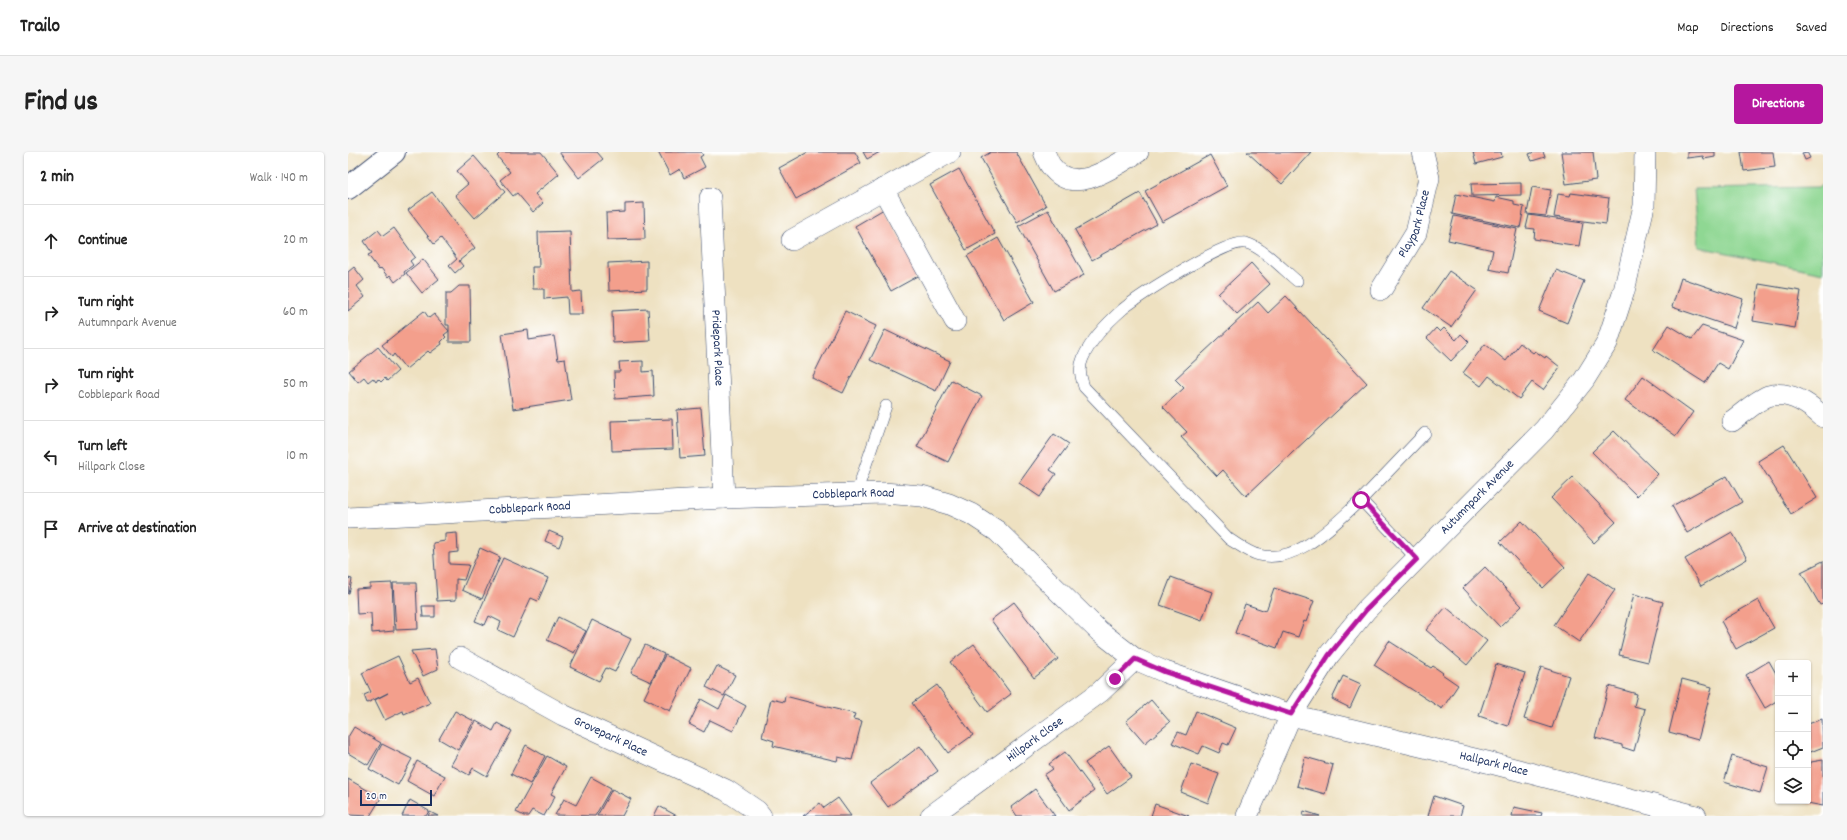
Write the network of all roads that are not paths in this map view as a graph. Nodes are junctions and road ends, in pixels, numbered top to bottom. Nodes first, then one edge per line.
1 (394, 152) edge
2 (950, 152) edge
3 (1044, 152) edge
4 (1138, 152) edge
5 (1423, 152) edge
6 (1645, 152) edge
7 (351, 180) edge
8 (883, 189) junction
9 (710, 198) dead end
10 (792, 240) dead end
11 (1297, 281) dead end
12 (1382, 290) dead end
13 (955, 321) dead end
14 (886, 406) dead end
15 (1823, 417) edge
16 (1732, 421) dead end
17 (1425, 433) dead end
18 (856, 494) junction
19 (724, 498) junction
20 (1361, 500) junction
21 (348, 518) edge
22 (1417, 559) junction
23 (460, 658) dead end
24 (1135, 659) junction
25 (1291, 714) junction
26 (761, 816) edge
27 (931, 816) edge
28 (1247, 816) edge
29 (1696, 816) edge

1 - 7 street
2 - 8 street
3 - 4 street
5 - 12 street, Playpark Place
6 - 22 street, Autumnpark Avenue
8 - 10 street
8 - 13 street
9 - 19 street, Pridepark Place
11 - 20 lane
14 - 18 lane
15 - 16 street
17 - 20 lane
18 - 19 street, Cobblepark Road
18 - 24 street, Cobblepark Road
19 - 21 street, Cobblepark Road
20 - 22 lane
22 - 25 street, Autumnpark Avenue
23 - 26 street, Grovepark Place
24 - 25 street, Cobblepark Road
24 - 27 street, Hillpark Close
25 - 28 street, Autumnpark Avenue
25 - 29 street, Hallpark Place

